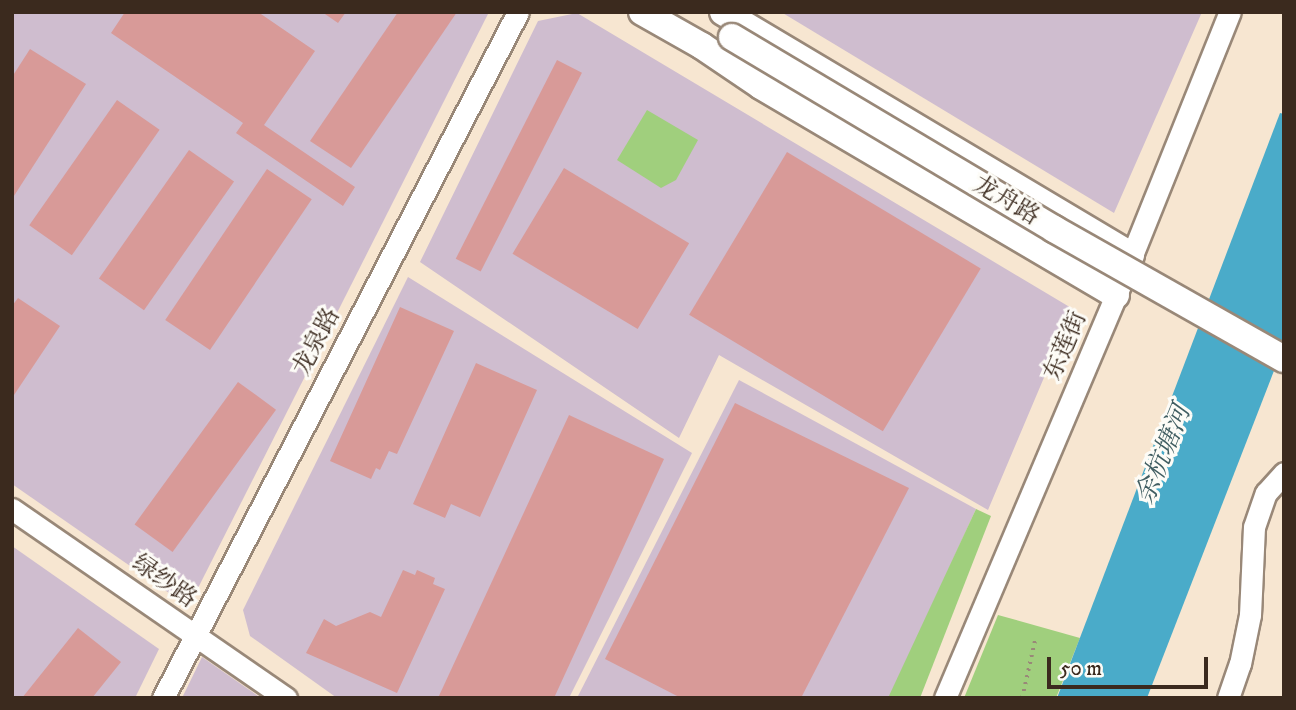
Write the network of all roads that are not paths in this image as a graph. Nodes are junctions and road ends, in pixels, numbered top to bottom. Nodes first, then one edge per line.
1 (518, 12) edge
2 (642, 12) edge
3 (713, 12) edge
4 (1230, 12) edge
5 (727, 25) edge
6 (702, 46) junction
7 (1131, 255) junction
8 (1116, 295) junction
9 (1284, 359) edge
10 (1284, 473) edge
11 (12, 509) edge
12 (194, 635) junction
13 (163, 698) edge
14 (286, 698) edge
15 (945, 698) edge
16 (1228, 698) edge

1 - 12 street, 龙泉路
2 - 6 street, 龙舟路
3 - 5 street, 龙舟路
4 - 7 street, 东莲街
5 - 6 street
5 - 7 street, 龙舟路
5 - 9 street, 龙舟路, bridge
6 - 8 street, 龙舟路
7 - 8 street, 东莲街
8 - 15 street, 东莲街
10 - 16 street
11 - 12 street, 绿纱路
12 - 13 street, 龙泉路
12 - 14 street, 绿纱路

